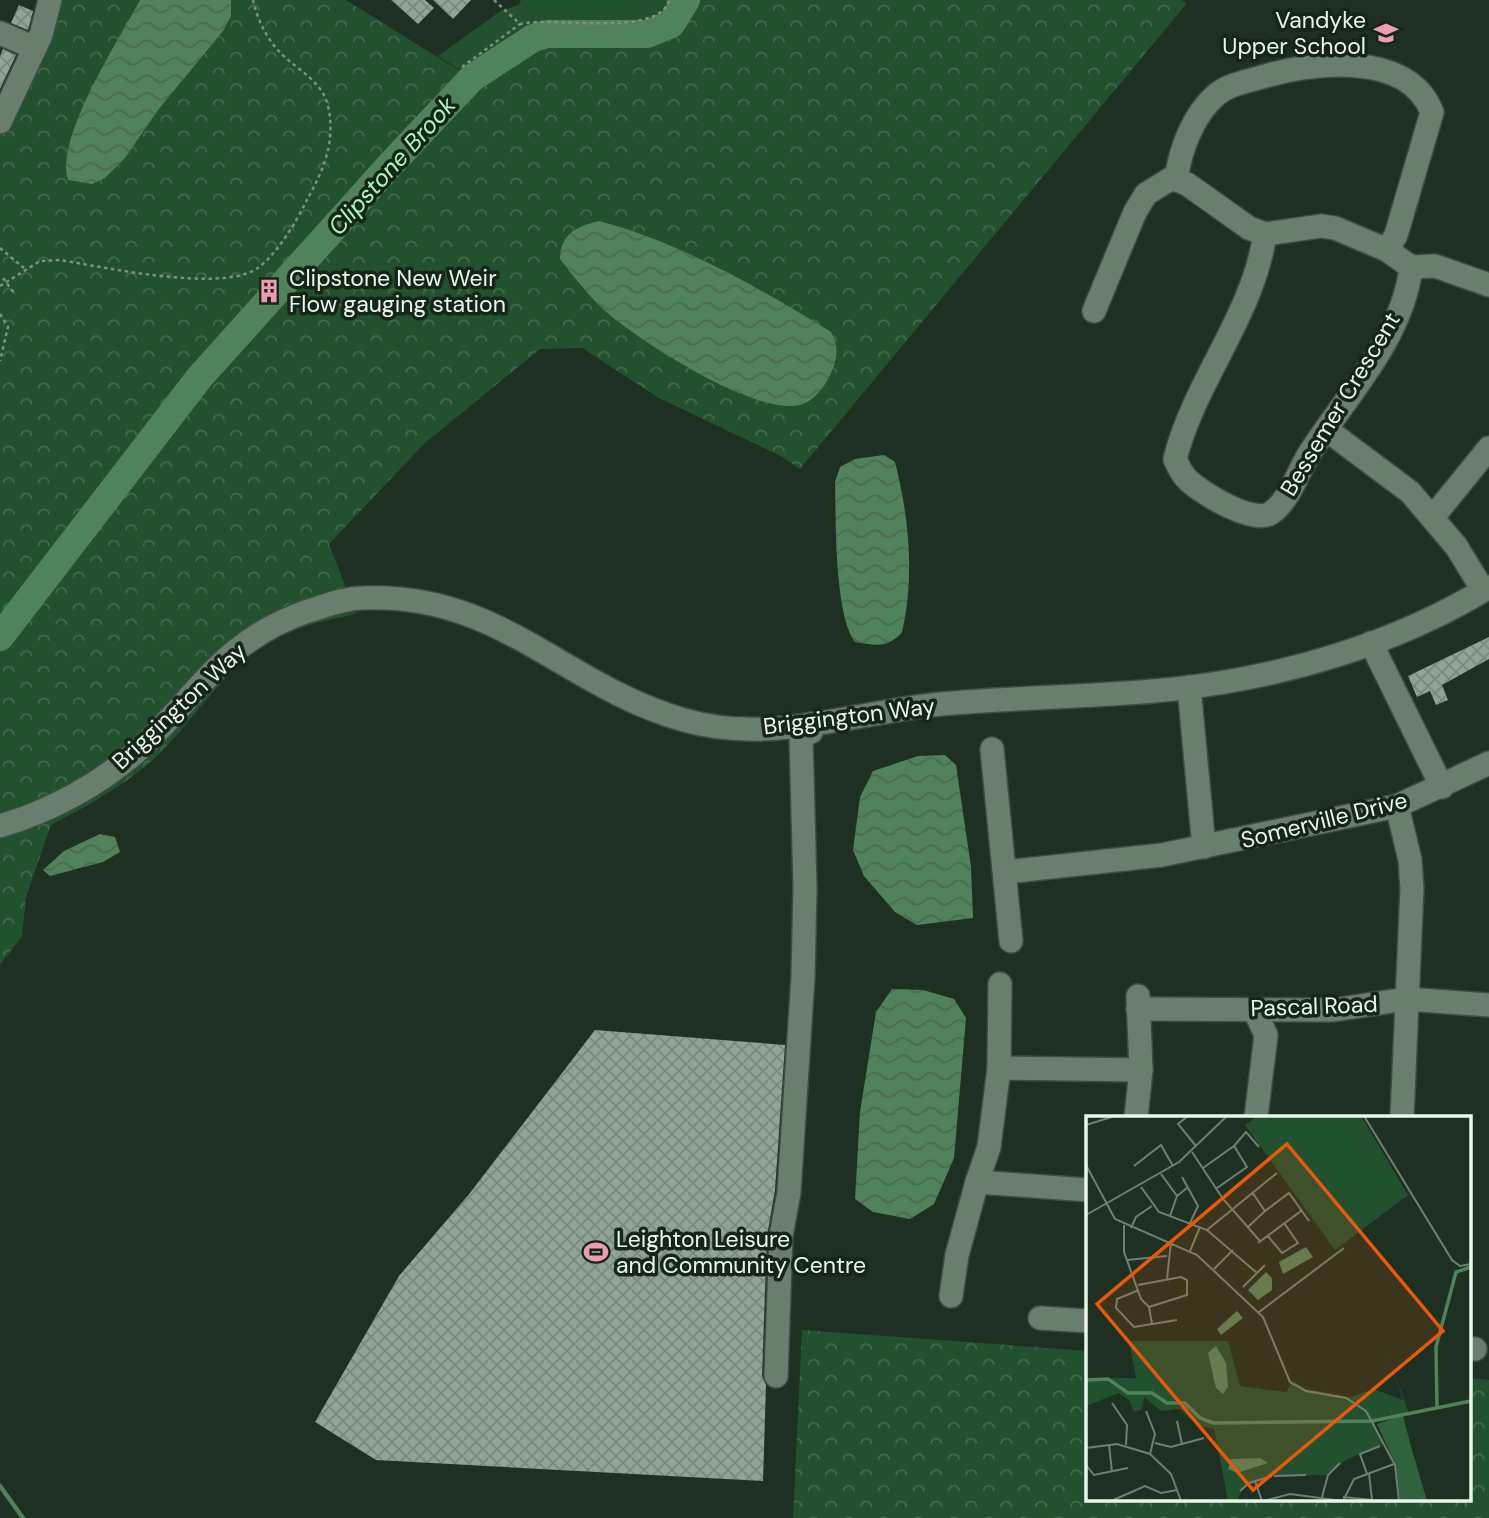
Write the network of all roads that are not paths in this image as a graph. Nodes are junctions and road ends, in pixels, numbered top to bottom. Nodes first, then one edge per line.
1 (50, 0) edge
2 (0, 33) edge
3 (35, 48) junction
4 (0, 122) edge
5 (1175, 180) junction
6 (1265, 234) junction
7 (1387, 250) junction
8 (1411, 267) junction
9 (1489, 285) edge
10 (1094, 311) dead end
11 (1327, 430) junction
12 (1489, 448) edge
13 (1433, 517) junction
14 (1486, 589) edge
15 (1371, 643) junction
16 (1189, 687) junction
17 (811, 724) junction
18 (992, 749) dead end
19 (1489, 762) edge
20 (1442, 787) junction
21 (1397, 806) junction
22 (0, 826) edge
23 (1204, 847) junction
24 (1005, 872) junction
25 (1011, 941) dead end
26 (1000, 984) dead end
27 (1406, 999) junction
28 (1489, 1005) edge
29 (1254, 1009) junction
30 (999, 1068) junction
31 (1140, 1070) junction
32 (1136, 1116) edge
33 (1256, 1116) edge
34 (1402, 1116) edge
35 (977, 1182) junction
36 (1086, 1190) edge
37 (951, 1296) dead end
38 (1040, 1318) dead end
39 (1086, 1321) edge
40 (776, 1376) dead end

1 - 3 street
2 - 3 street
3 - 4 street
5 - 6 street
5 - 7 street
5 - 10 street
6 - 7 street
6 - 11 street, Bessemer Crescent
7 - 8 street
8 - 9 street
8 - 11 street, Bessemer Crescent
11 - 13 street
12 - 13 street
13 - 14 street
14 - 15 street, Briggington Way
15 - 16 street, Briggington Way
15 - 20 street
16 - 17 street, Briggington Way
16 - 23 street
17 - 22 street, Briggington Way
17 - 40 street
18 - 24 street
19 - 20 street, Somerville Drive
20 - 21 street, Somerville Drive
21 - 23 street, Somerville Drive
21 - 27 street
23 - 24 street, Somerville Drive
24 - 25 street
26 - 30 street
27 - 28 street, Pascal Road
27 - 29 street, Pascal Road
27 - 34 street
29 - 31 street, Pascal Road
29 - 33 street
30 - 31 street
30 - 35 street
31 - 32 street
35 - 36 street
35 - 37 street
38 - 39 street

